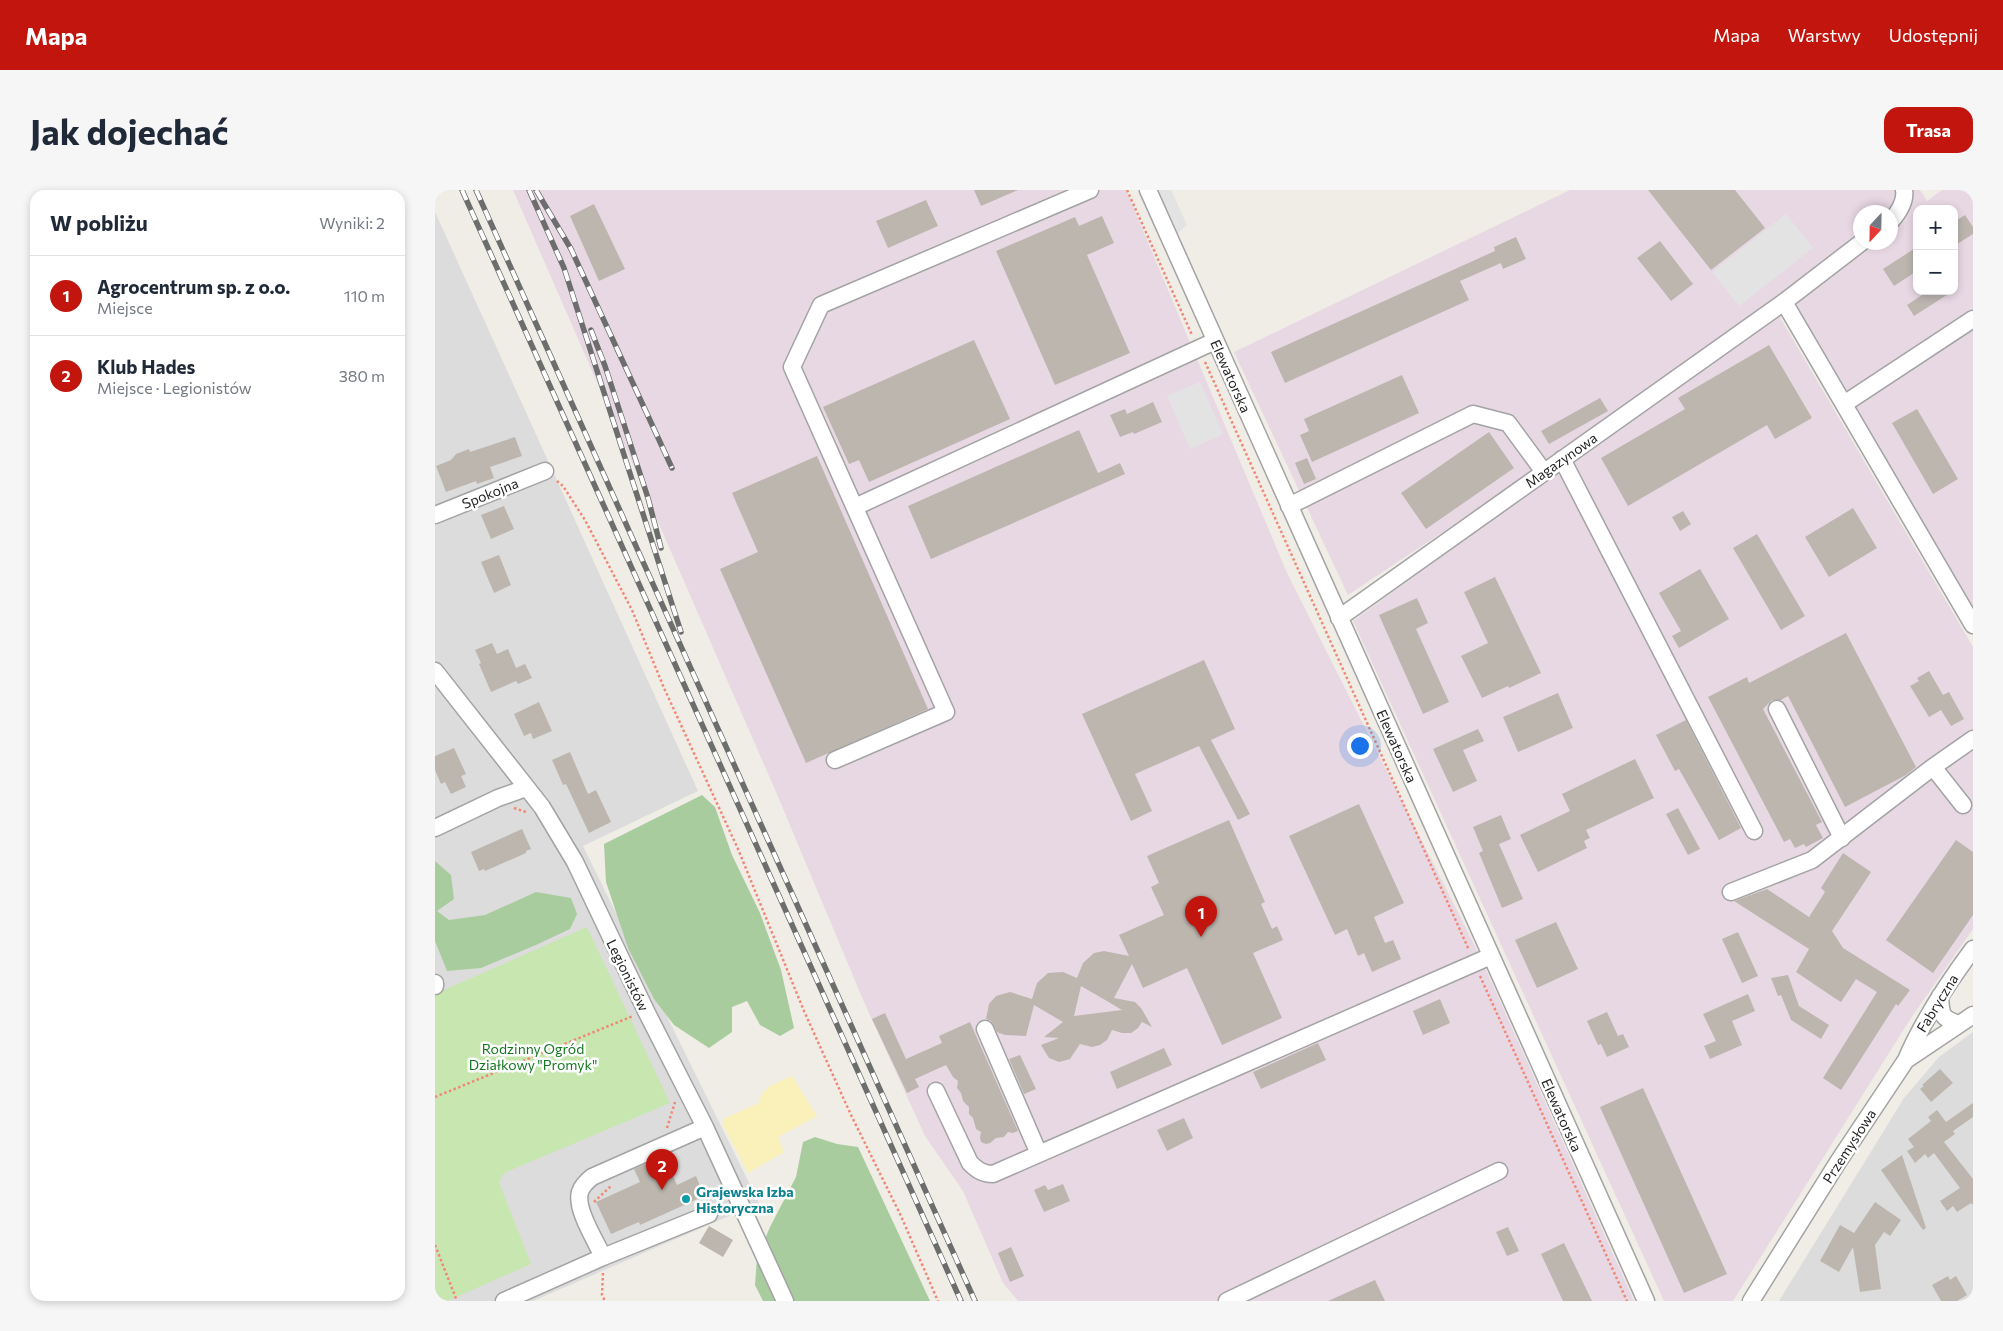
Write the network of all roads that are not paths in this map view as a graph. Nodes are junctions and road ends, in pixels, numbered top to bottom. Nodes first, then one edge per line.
1 (1089, 190) edge
2 (1148, 190) edge
3 (1903, 190) edge
4 (1898, 213) edge
5 (1853, 249) edge
6 (1784, 302) junction
7 (1973, 319) edge
8 (1215, 341) junction
9 (1843, 404) junction
10 (1562, 459) junction
11 (545, 471) road end
12 (1544, 472) junction
13 (1289, 506) junction
14 (855, 507) junction
15 (435, 515) edge
16 (1339, 618) junction
17 (1973, 625) edge
18 (435, 671) edge
19 (1777, 709) dead end
20 (1973, 739) edge
21 (835, 760) dead end
22 (1933, 767) junction
23 (526, 788) junction
24 (1963, 805) dead end
25 (435, 828) edge
26 (1754, 831) dead end
27 (1842, 838) junction
28 (1731, 892) dead end
29 (1973, 949) edge
30 (1491, 956) junction
31 (1940, 996) junction
32 (1973, 1015) edge
33 (1959, 1024) junction
34 (985, 1029) dead end
35 (1906, 1060) junction
36 (936, 1091) dead end
37 (705, 1127) junction
38 (1039, 1154) junction
39 (1499, 1171) dead end
40 (709, 1214) dead end
41 (603, 1258) junction
42 (504, 1301) edge
43 (785, 1301) edge
44 (1227, 1301) edge
45 (1646, 1301) edge
46 (1751, 1301) edge

1 - 14 street
2 - 8 street, Elewatorska
3 - 4 street
5 - 6 street, Magazynowa
6 - 9 street
6 - 10 street, Magazynowa
7 - 9 street
8 - 13 street, Elewatorska
8 - 14 street
9 - 17 street
10 - 12 street, Magazynowa
10 - 26 street
11 - 15 street, Spokojna
12 - 13 street
12 - 16 street, Magazynowa
13 - 16 street, Elewatorska
14 - 21 street
16 - 30 street, Elewatorska
18 - 23 street, Legionistów
19 - 27 street
20 - 22 street
22 - 24 street
22 - 27 street
23 - 25 street
23 - 37 street, Legionistów
27 - 28 street
29 - 31 street, Fabryczna
30 - 38 street
30 - 45 street, Elewatorska
31 - 33 street
31 - 35 street, Fabryczna
32 - 33 street, Przemysłowa
33 - 35 street, Przemysłowa
34 - 38 street
35 - 46 street, Przemysłowa
36 - 38 street
37 - 41 street
37 - 43 street, Legionistów
39 - 44 street
40 - 41 street
41 - 42 street

